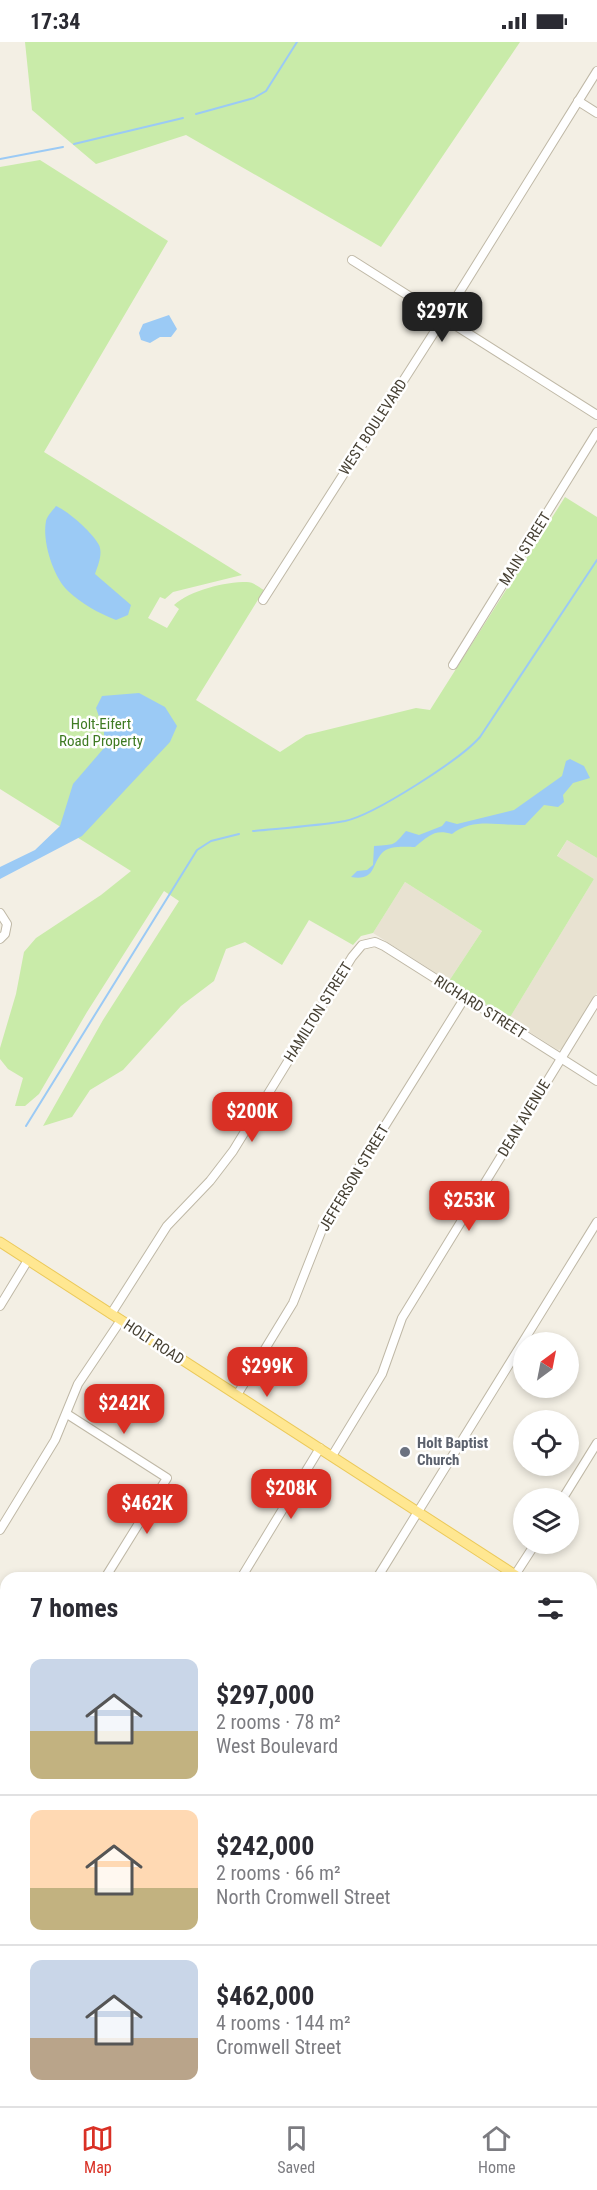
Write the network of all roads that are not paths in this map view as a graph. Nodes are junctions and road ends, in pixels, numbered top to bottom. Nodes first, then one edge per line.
1 (597, 71) edge
2 (578, 101) junction
3 (597, 113) edge
4 (352, 260) dead end
5 (444, 317) junction
6 (597, 415) edge
7 (597, 432) edge
8 (263, 600) dead end
9 (453, 665) dead end
10 (0, 913) edge
11 (0, 939) edge
12 (362, 945) joint
13 (464, 999) junction
14 (597, 1000) edge
15 (561, 1058) junction
16 (597, 1081) edge
17 (597, 1222) edge
18 (0, 1242) edge
19 (28, 1260) junction
20 (0, 1306) edge
21 (111, 1314) junction
22 (121, 1320) junction
23 (237, 1395) junction
24 (67, 1414) junction
25 (597, 1443) edge
26 (320, 1448) junction
27 (332, 1456) junction
28 (569, 1488) edge
29 (417, 1512) junction
30 (0, 1530) edge
31 (530, 1554) edge
32 (109, 1572) edge
33 (245, 1572) edge
34 (381, 1572) edge
35 (510, 1572) edge
36 (521, 1572) edge

1 - 2 street, WEST BOULEVARD
2 - 3 street
2 - 5 street, WEST BOULEVARD
4 - 5 street
5 - 6 street
5 - 8 street, WEST BOULEVARD
7 - 9 street, MAIN STREET
10 - 11 street
12 - 13 street, RICHARD STREET
12 - 21 street, HAMILTON STREET
13 - 15 street, RICHARD STREET
13 - 23 street, JEFFERSON STREET
14 - 15 street, DEAN AVENUE
15 - 16 street, RICHARD STREET
15 - 27 street, DEAN AVENUE
17 - 29 street
18 - 19 main road, HOLT ROAD
19 - 20 street
19 - 21 main road, HOLT ROAD
21 - 22 main road, HOLT ROAD
22 - 23 main road, HOLT ROAD
22 - 24 street
23 - 26 main road, HOLT ROAD
24 - 30 street
24 - 32 street
25 - 28 street
26 - 27 main road, HOLT ROAD
26 - 33 street
27 - 29 main road, HOLT ROAD
29 - 34 street
29 - 35 main road, HOLT ROAD
31 - 36 street

